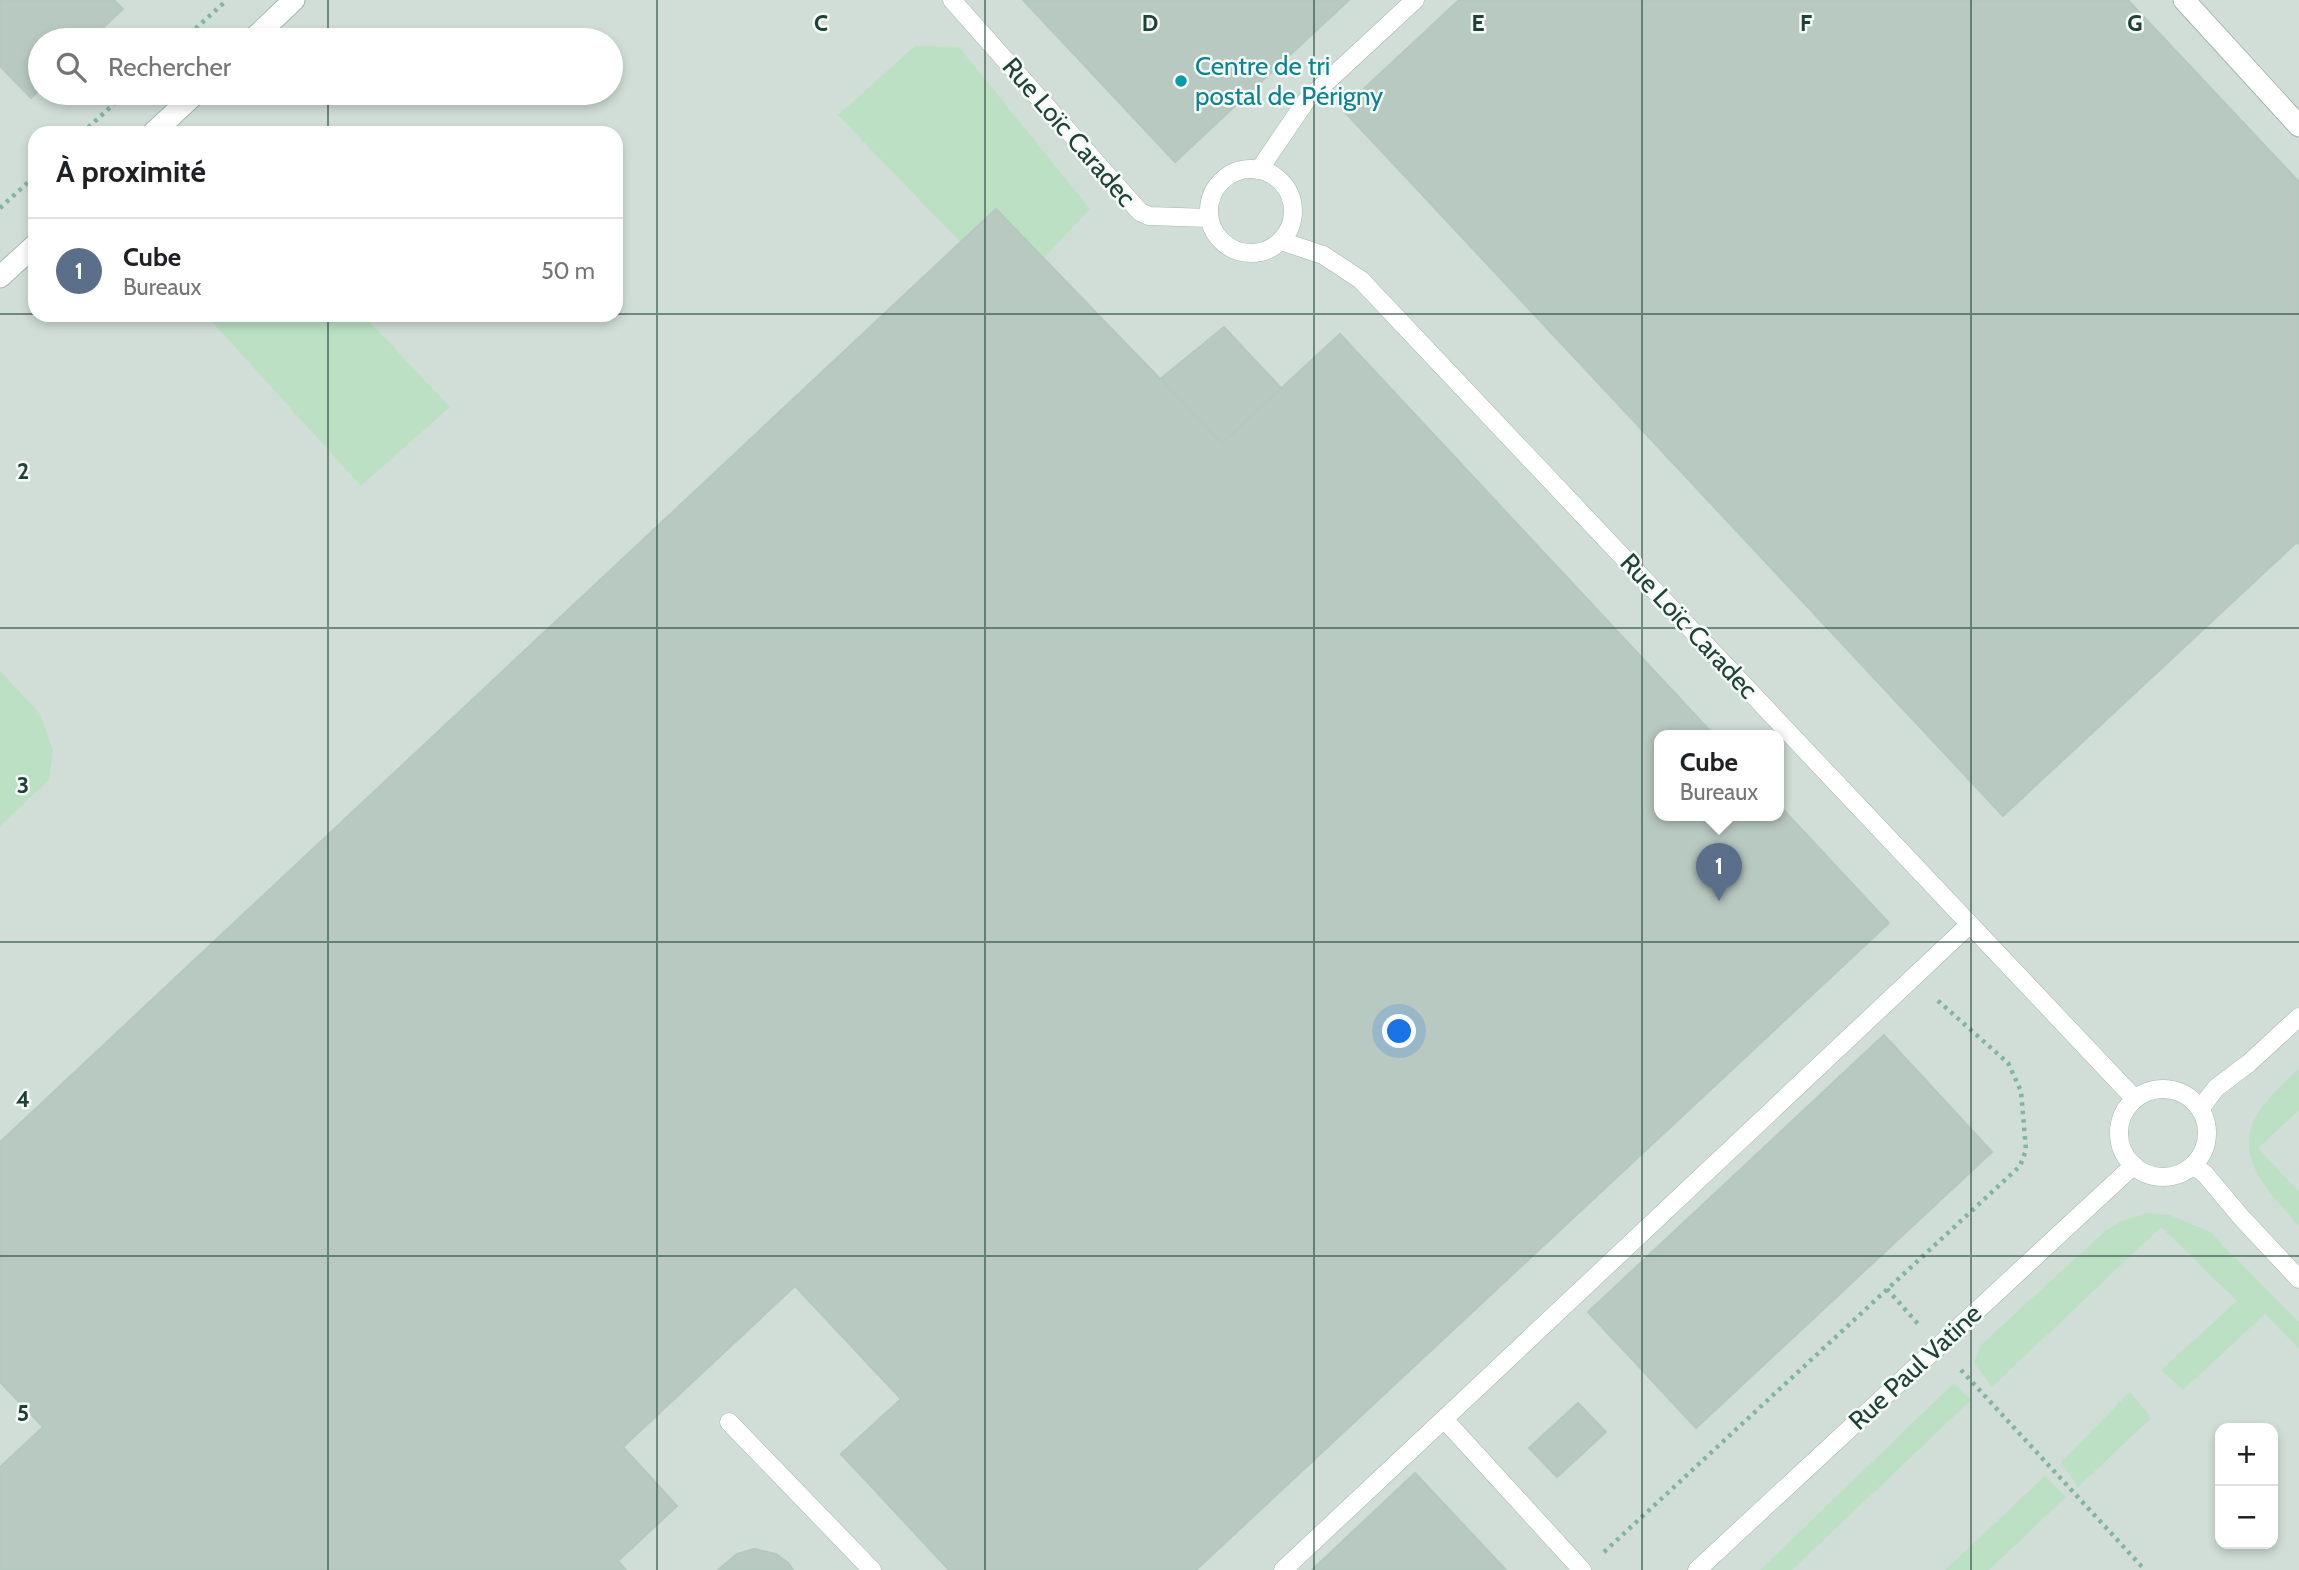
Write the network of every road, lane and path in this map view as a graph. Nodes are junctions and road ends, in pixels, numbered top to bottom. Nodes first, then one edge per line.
1 (227, 0) edge
2 (295, 0) edge
3 (953, 0) edge
4 (1415, 0) edge
5 (2184, 0) edge
6 (196, 28) edge
7 (265, 28) edge
8 (113, 105) edge
9 (183, 105) edge
10 (90, 126) edge
11 (161, 126) edge
12 (2299, 126) edge
13 (1259, 170) junction
14 (28, 182) edge
15 (0, 208) edge
16 (1209, 218) junction
17 (1281, 241) junction
18 (28, 251) edge
19 (0, 278) edge
20 (1970, 924) junction
21 (1914, 979) junction
22 (2299, 1017) edge
23 (2135, 1099) junction
24 (2200, 1109) junction
25 (2134, 1165) junction
26 (2193, 1165) junction
27 (2299, 1279) edge
28 (1887, 1289) junction
29 (1939, 1346) junction
30 (1444, 1419) junction
31 (729, 1422) dead end
32 (1588, 1565) edge
33 (872, 1570) edge
34 (1283, 1570) edge
35 (1697, 1570) edge
36 (2145, 1570) edge

1 - 6 path
2 - 7 street
3 - 16 lane, Rue Loïc Caradec
4 - 13 lane
5 - 12 street
8 - 10 path
9 - 11 street
13 - 16 lane
13 - 17 lane
14 - 15 path
16 - 17 lane
17 - 20 lane, Rue Loïc Caradec
18 - 19 street
20 - 21 lane
20 - 23 lane, Rue Loïc Caradec
21 - 28 path
21 - 30 lane
22 - 24 lane
23 - 24 lane
23 - 25 lane
24 - 26 lane
25 - 26 lane
25 - 29 lane, Rue Paul Vatine
26 - 27 lane
28 - 29 path
28 - 32 path
29 - 35 lane, Rue Paul Vatine
29 - 36 path
30 - 32 lane
30 - 34 lane
31 - 33 lane

